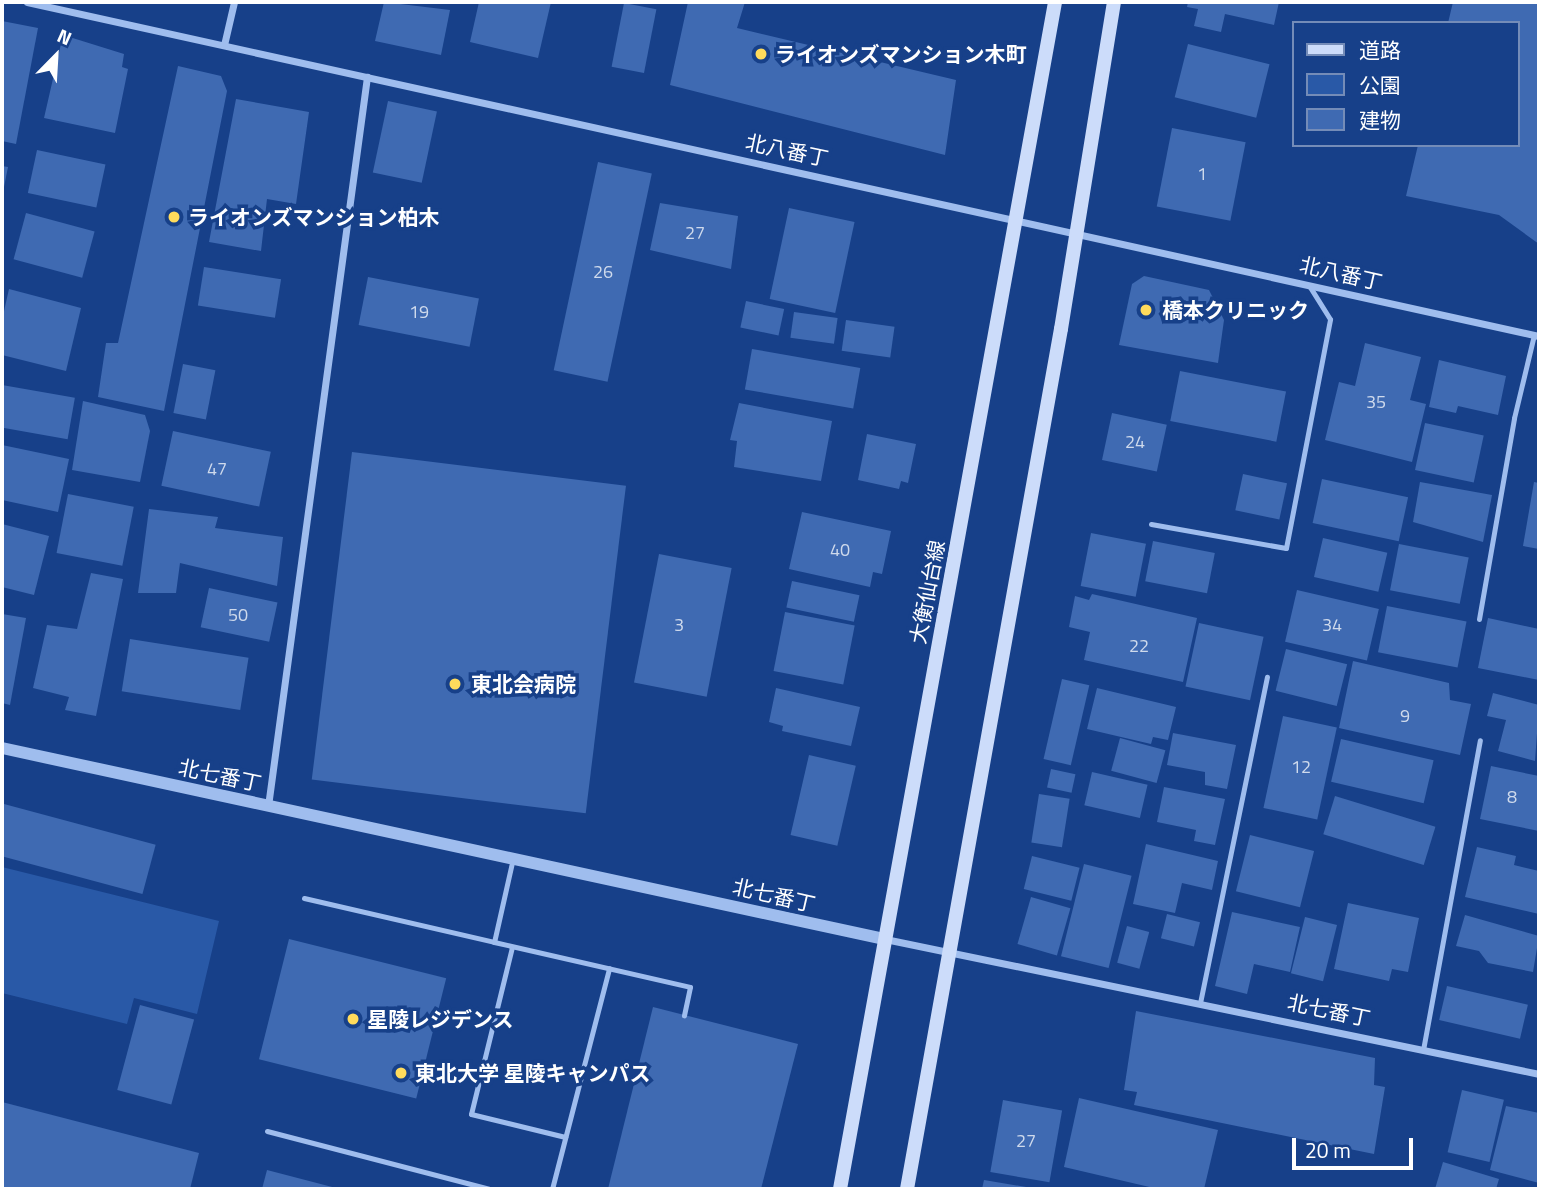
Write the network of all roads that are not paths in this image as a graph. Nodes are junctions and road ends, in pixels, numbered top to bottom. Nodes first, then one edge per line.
1 (27, 2) edge
2 (234, 2) edge
3 (1055, 2) edge
4 (1114, 2) edge
5 (224, 45) junction
6 (367, 77) junction
7 (1017, 219) junction
8 (1077, 231) junction
9 (1307, 282) junction
10 (1537, 336) edge
11 (1152, 524) dead end
12 (1479, 619) dead end
13 (1267, 677) dead end
14 (1480, 740) dead end
15 (2, 748) edge
16 (268, 806) junction
17 (514, 856) junction
18 (304, 898) dead end
19 (884, 939) junction
20 (494, 943) junction
21 (512, 947) junction
22 (949, 951) junction
23 (609, 968) junction
24 (1200, 1003) junction
25 (684, 1015) dead end
26 (1423, 1050) junction
27 (1539, 1074) edge
28 (267, 1131) dead end
29 (565, 1138) junction
30 (489, 1189) edge
31 (552, 1189) edge
32 (840, 1189) edge
33 (907, 1189) edge

1 - 5 street, 北八番丁
2 - 5 street
3 - 7 main road, 大衡仙台線
4 - 8 main road
5 - 6 street, 北八番丁
6 - 7 street, 北八番丁
6 - 16 street
7 - 8 street, 北八番丁
7 - 19 main road, 大衡仙台線
8 - 9 street, 北八番丁
8 - 22 main road
9 - 10 street, 北八番丁
9 - 11 lane
10 - 12 lane
13 - 24 lane
14 - 26 lane
15 - 16 street, 北七番丁
16 - 17 street, 北七番丁
17 - 19 street, 北七番丁
17 - 20 lane
18 - 20 lane
19 - 22 street, 北七番丁
19 - 32 main road, 大衡仙台線
20 - 21 lane
21 - 23 lane
21 - 29 lane
22 - 24 street, 北七番丁
22 - 33 main road
23 - 25 lane
23 - 29 lane
24 - 26 street, 北七番丁
26 - 27 street, 北七番丁
28 - 30 lane
29 - 31 lane

